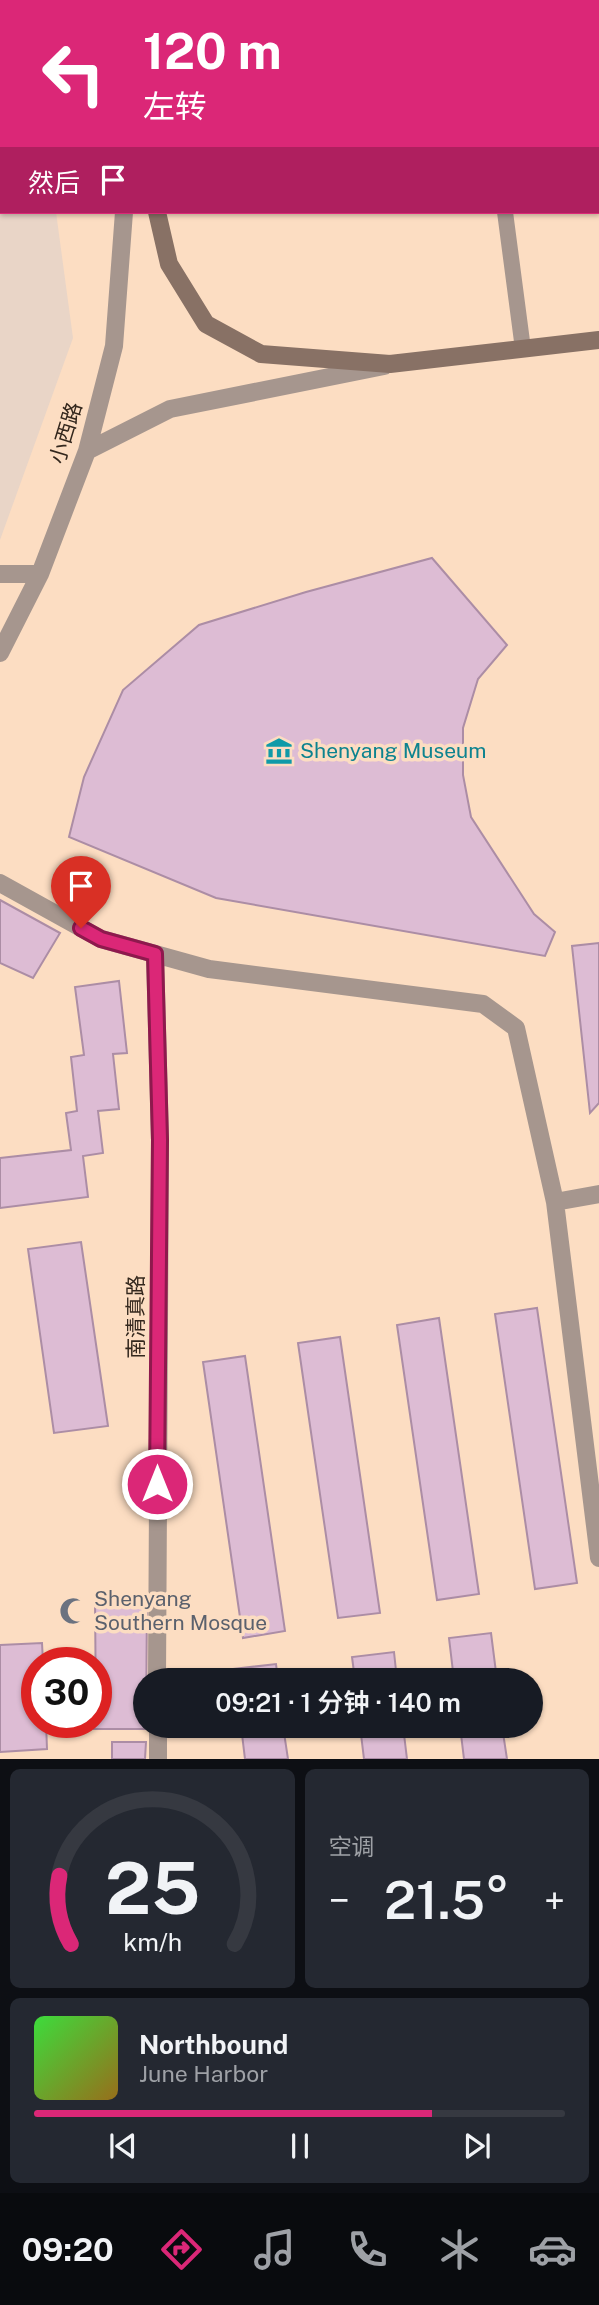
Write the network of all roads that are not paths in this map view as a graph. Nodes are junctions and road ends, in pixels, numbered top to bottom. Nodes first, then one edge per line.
1 (124, 214) edge
2 (157, 214) edge
3 (505, 214) edge
4 (599, 340) edge
5 (523, 349) junction
6 (390, 364) junction
7 (87, 450) junction
8 (40, 574) junction
9 (0, 575) edge
10 (0, 653) edge
11 (0, 883) edge
12 (155, 954) junction
13 (599, 1194) edge
14 (555, 1202) junction
15 (599, 1558) edge
16 (157, 1668) edge
17 (158, 1738) edge
18 (158, 1759) edge

1 - 7 street, 小西路
2 - 6 main road
3 - 5 lane
4 - 5 main road
5 - 6 main road
6 - 7 street
7 - 8 street, 小西路
8 - 9 street
8 - 10 street, 小西路
11 - 12 street
12 - 14 street
12 - 16 street, 南清真路
13 - 14 street
14 - 15 street
17 - 18 street

